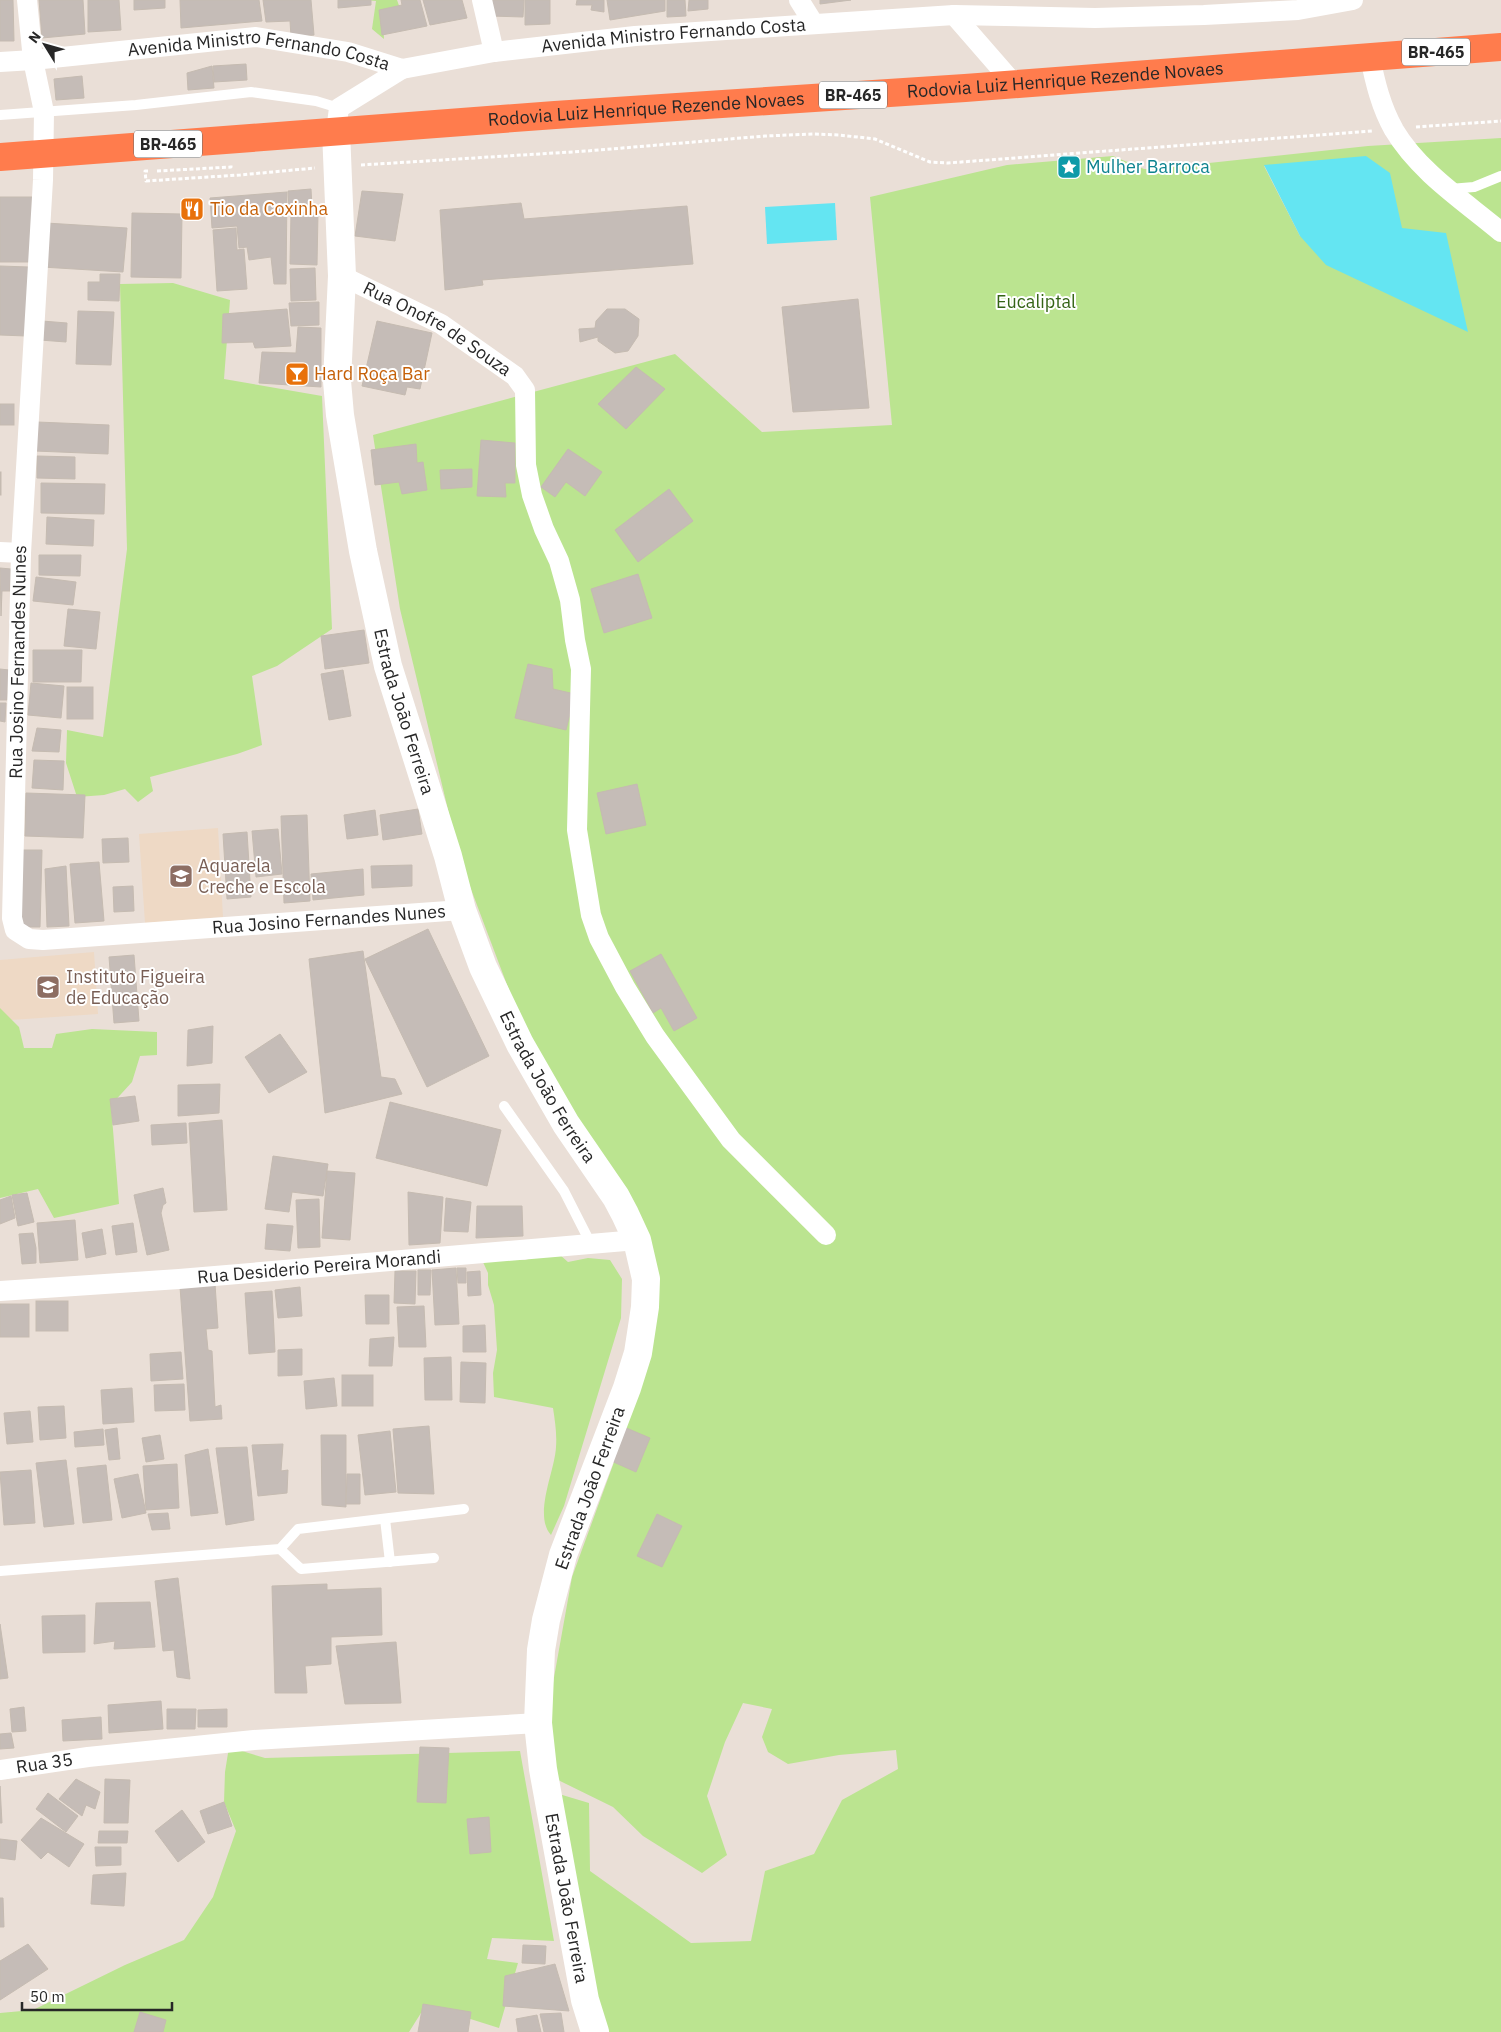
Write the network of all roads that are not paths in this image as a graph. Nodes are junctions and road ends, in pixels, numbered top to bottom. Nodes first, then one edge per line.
1 (27, 0) edge
2 (482, 0) edge
3 (799, 0) edge
4 (1353, 0) edge
5 (954, 15) junction
6 (814, 24) junction
7 (1501, 47) edge
8 (494, 52) junction
9 (1370, 57) junction
10 (33, 60) junction
11 (0, 62) edge
12 (402, 69) junction
13 (1014, 84) junction
14 (44, 112) junction
15 (0, 115) edge
16 (337, 119) junction
17 (44, 154) junction
18 (0, 157) edge
19 (1501, 176) edge
20 (1449, 189) junction
21 (1501, 232) edge
22 (342, 276) junction
23 (0, 552) edge
24 (21, 553) junction
25 (462, 910) junction
26 (504, 1106) dead end
27 (826, 1234) dead end
28 (637, 1240) junction
29 (591, 1244) junction
30 (0, 1291) edge
31 (464, 1509) dead end
32 (385, 1519) junction
33 (280, 1549) junction
34 (434, 1558) dead end
35 (390, 1562) junction
36 (0, 1571) edge
37 (538, 1724) junction
38 (0, 1770) edge
39 (595, 2032) edge

1 - 10 street, Rua Josino Fernandes Nunes
2 - 8 street
3 - 6 street
4 - 5 street, Avenida Ministro Fernando Costa
5 - 6 street, Avenida Ministro Fernando Costa
5 - 13 street
6 - 8 street, Avenida Ministro Fernando Costa
7 - 9 highway, Rodovia Luiz Henrique Rezende Novaes / BR-465
8 - 12 street, Avenida Ministro Fernando Costa
9 - 13 highway, Rodovia Luiz Henrique Rezende Novaes / BR-465
9 - 20 street
10 - 11 street, Avenida Ministro Fernando Costa
10 - 12 street, Avenida Ministro Fernando Costa
10 - 14 street, Rua Josino Fernandes Nunes
12 - 16 street
13 - 16 highway, Rodovia Luiz Henrique Rezende Novaes / BR-465
14 - 15 lane
14 - 16 lane
14 - 17 street, Rua Josino Fernandes Nunes
16 - 17 highway, Rodovia Luiz Henrique Rezende Novaes / BR-465
16 - 22 street, Estrada João Ferreira
17 - 18 highway, Rodovia Luiz Henrique Rezende Novaes / BR-465
17 - 24 street, Rua Josino Fernandes Nunes
19 - 20 lane
20 - 21 street
22 - 25 street, Estrada João Ferreira
22 - 27 street, Rua Onofre de Souza
23 - 24 street
24 - 25 street, Rua Josino Fernandes Nunes
25 - 28 street, Estrada João Ferreira
26 - 29 lane
28 - 29 street, Rua Desiderio Pereira Morandi
28 - 37 street, Estrada João Ferreira
29 - 30 street, Rua Desiderio Pereira Morandi
31 - 32 lane
32 - 33 lane
32 - 35 lane
33 - 35 lane
33 - 36 lane
34 - 35 lane
37 - 38 street, Rua 35
37 - 39 street, Estrada João Ferreira

